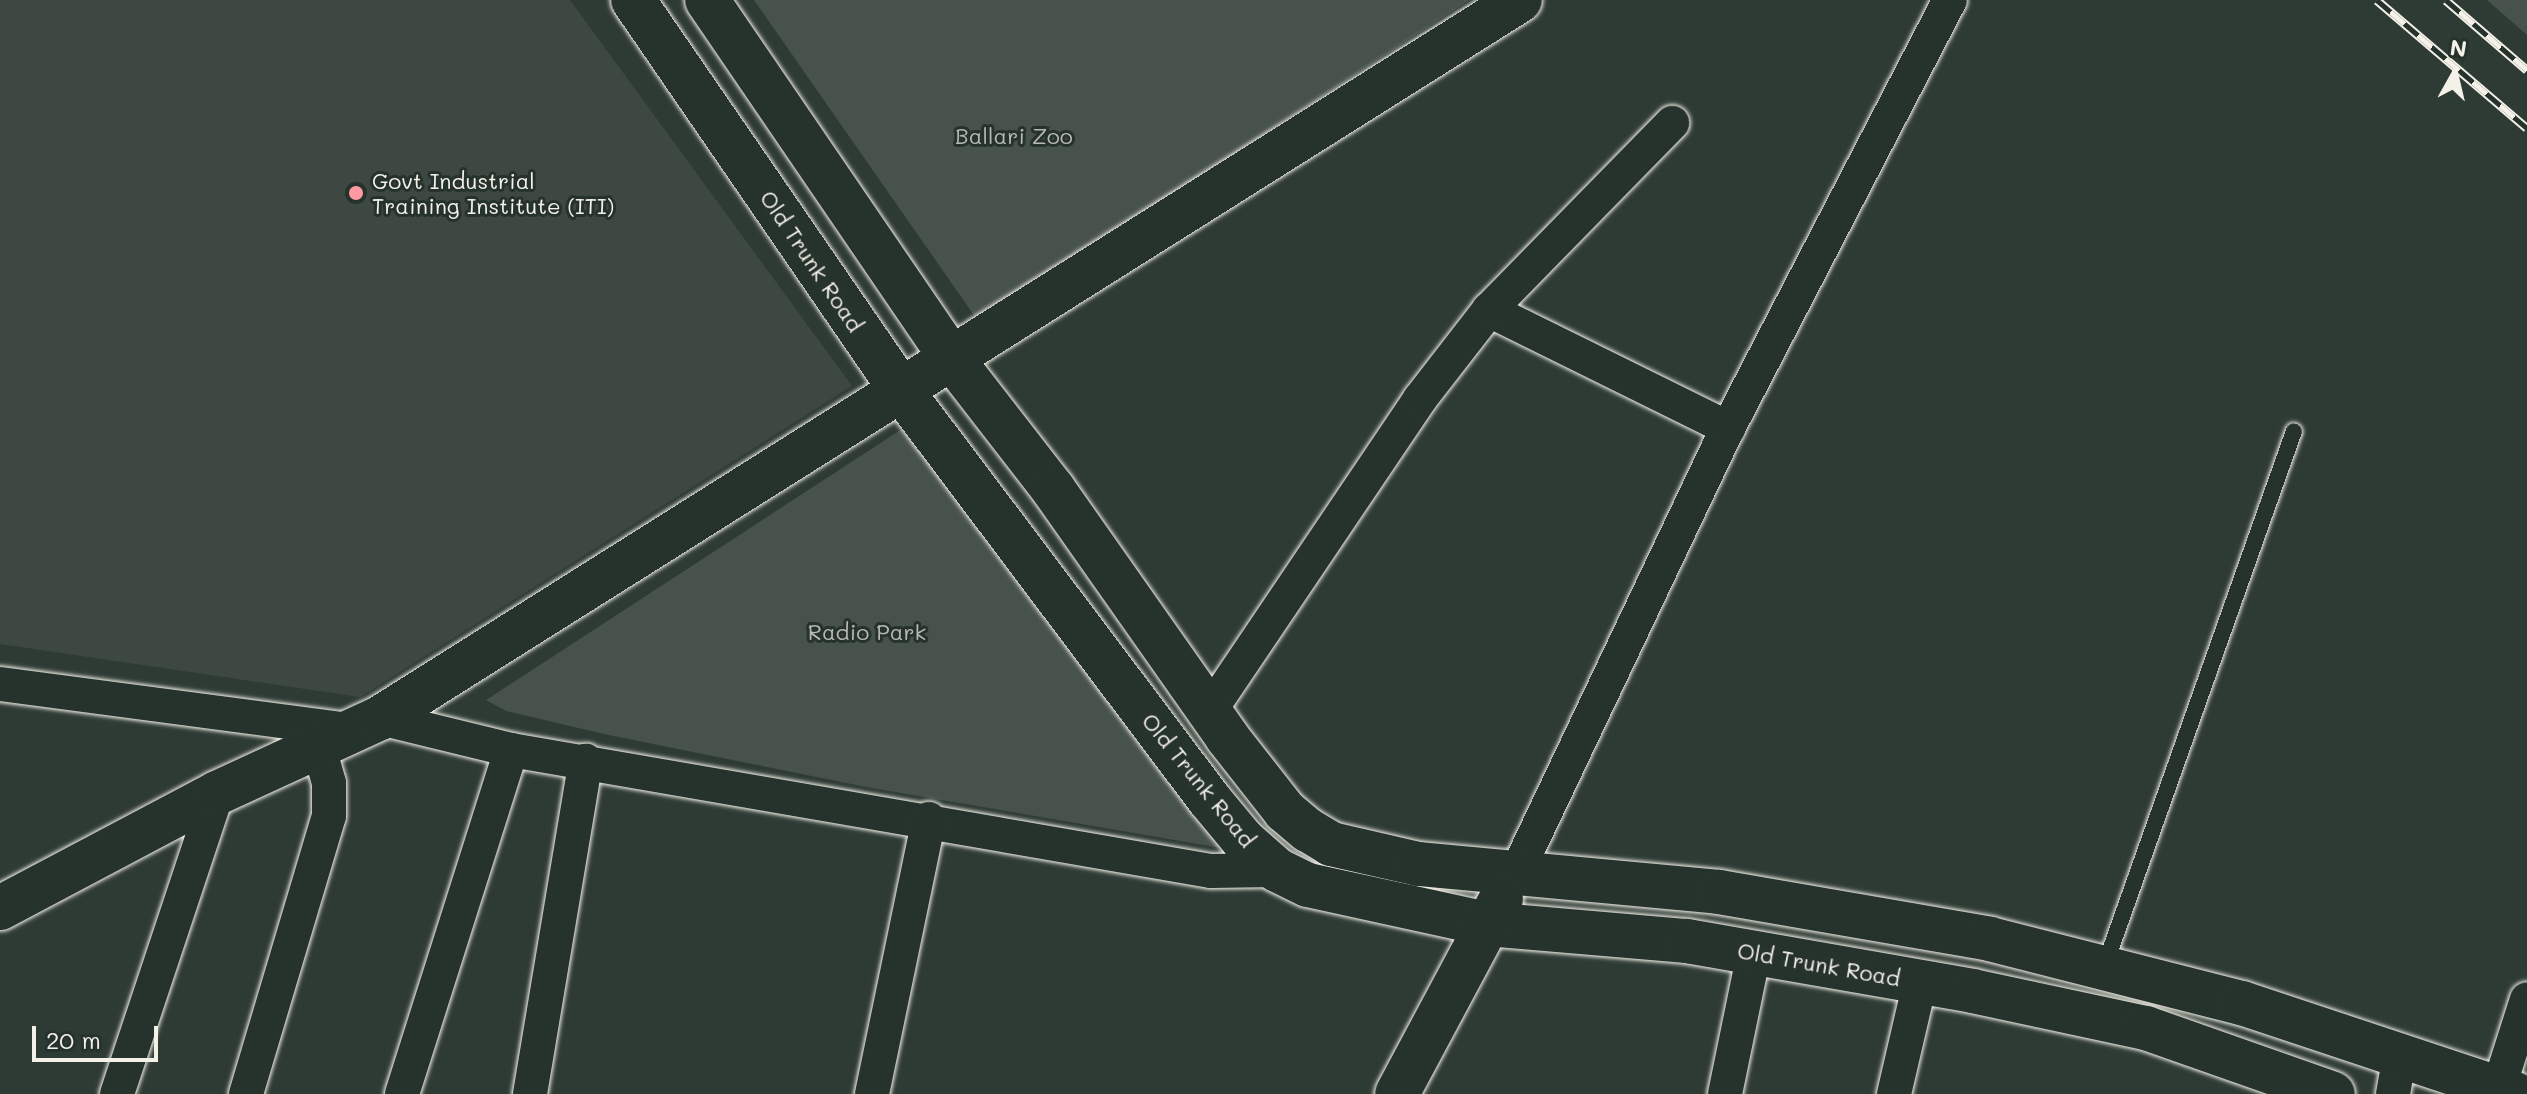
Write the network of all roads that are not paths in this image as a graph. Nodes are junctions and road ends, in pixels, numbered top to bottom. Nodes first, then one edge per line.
1 (633, 0) edge
2 (707, 0) edge
3 (1520, 0) edge
4 (1950, 0) edge
5 (1672, 123) dead end
6 (1489, 310) junction
7 (953, 360) junction
8 (901, 390) junction
9 (1728, 428) junction
10 (2294, 431) dead end
11 (0, 684) edge
12 (1209, 712) junction
13 (349, 731) junction
14 (511, 750) junction
15 (586, 761) junction
16 (217, 793) junction
17 (929, 819) junction
18 (1277, 870) junction
19 (1515, 876) junction
20 (0, 908) edge
21 (1487, 924) junction
22 (1754, 953) junction
23 (2105, 967) junction
24 (1920, 982) junction
25 (2527, 999) edge
26 (2397, 1075) edge
27 (2507, 1090) edge
28 (117, 1094) edge
29 (246, 1094) edge
30 (402, 1094) edge
31 (530, 1094) edge
32 (872, 1094) edge
33 (1397, 1094) edge
34 (1725, 1094) edge
35 (1894, 1094) edge
36 (2333, 1094) edge

1 - 8 street, Old Trunk Road
2 - 7 street
3 - 7 street
4 - 9 street
5 - 6 street
6 - 9 street
6 - 12 street
7 - 8 street
7 - 12 street
8 - 13 street
8 - 18 street, Old Trunk Road
9 - 19 street
10 - 23 lane
11 - 13 street
12 - 19 street
13 - 14 street
13 - 16 street
13 - 29 street
14 - 15 street
14 - 30 street
15 - 17 street
15 - 31 street
16 - 20 street
16 - 28 street
17 - 18 street
17 - 32 street
18 - 21 street, Old Trunk Road
19 - 21 street
19 - 23 street
21 - 22 street, Old Trunk Road
21 - 33 street
22 - 24 street, Old Trunk Road
22 - 34 street
23 - 26 street
24 - 35 street
24 - 36 street, Old Trunk Road
25 - 27 street
26 - 27 street

